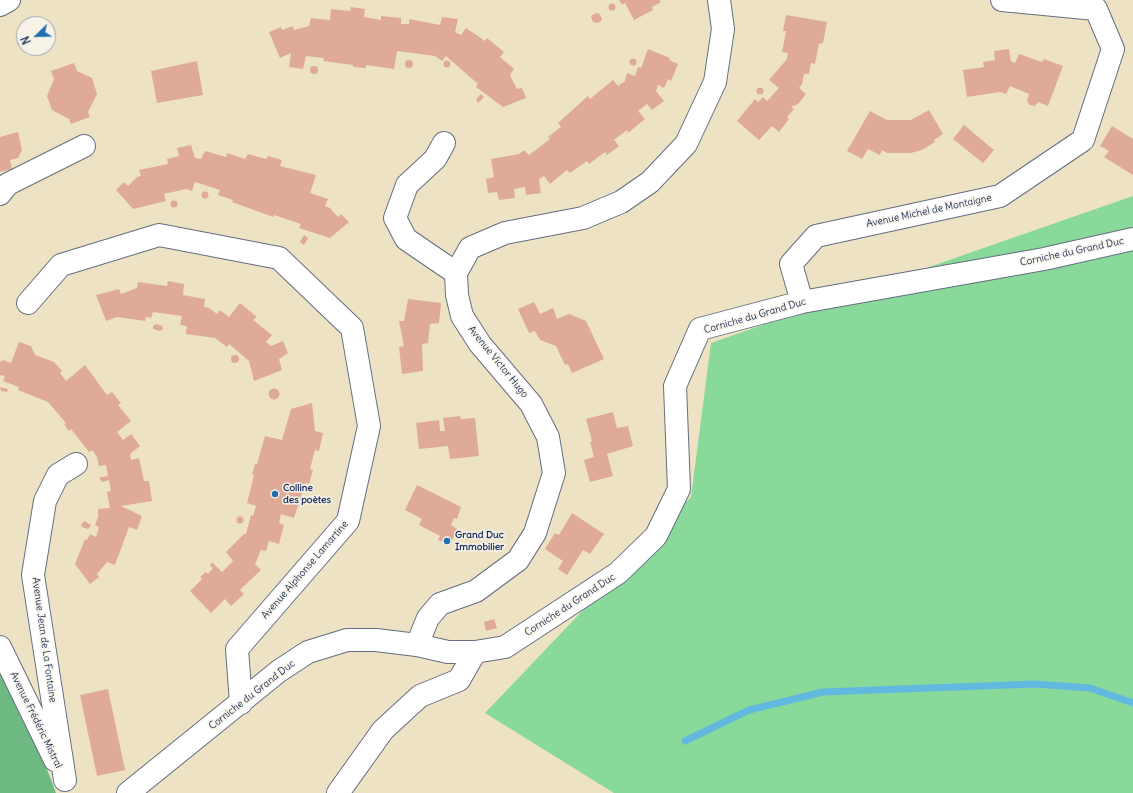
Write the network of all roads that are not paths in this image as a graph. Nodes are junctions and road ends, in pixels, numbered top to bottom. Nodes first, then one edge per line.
1 (9, 0) edge
2 (719, 0) edge
3 (1002, 0) edge
4 (0, 5) edge
5 (1092, 5) edge
6 (444, 143) dead end
7 (84, 146) dead end
8 (0, 194) edge
9 (1133, 239) edge
10 (456, 273) junction
11 (802, 302) junction
12 (28, 303) dead end
13 (76, 464) dead end
14 (417, 645) junction
15 (0, 647) edge
16 (475, 652) junction
17 (241, 703) junction
18 (69, 787) edge
19 (128, 793) edge
20 (338, 793) edge

1 - 4 street
2 - 10 street, Avenue Victor Hugo
3 - 5 street, Avenue Michel de Montaigne
5 - 11 street, Avenue Michel de Montaigne
6 - 10 street
7 - 8 street
9 - 11 street, Corniche du Grand Duc
10 - 14 street, Avenue Victor Hugo
11 - 16 street, Corniche du Grand Duc
12 - 17 street, Avenue Alphonse Lamartine
13 - 18 street, Avenue Jean de La Fontaine
14 - 16 street, Corniche du Grand Duc
14 - 17 street, Corniche du Grand Duc
15 - 18 street, Avenue Frédéric Mistral
16 - 20 street
17 - 19 street, Corniche du Grand Duc

